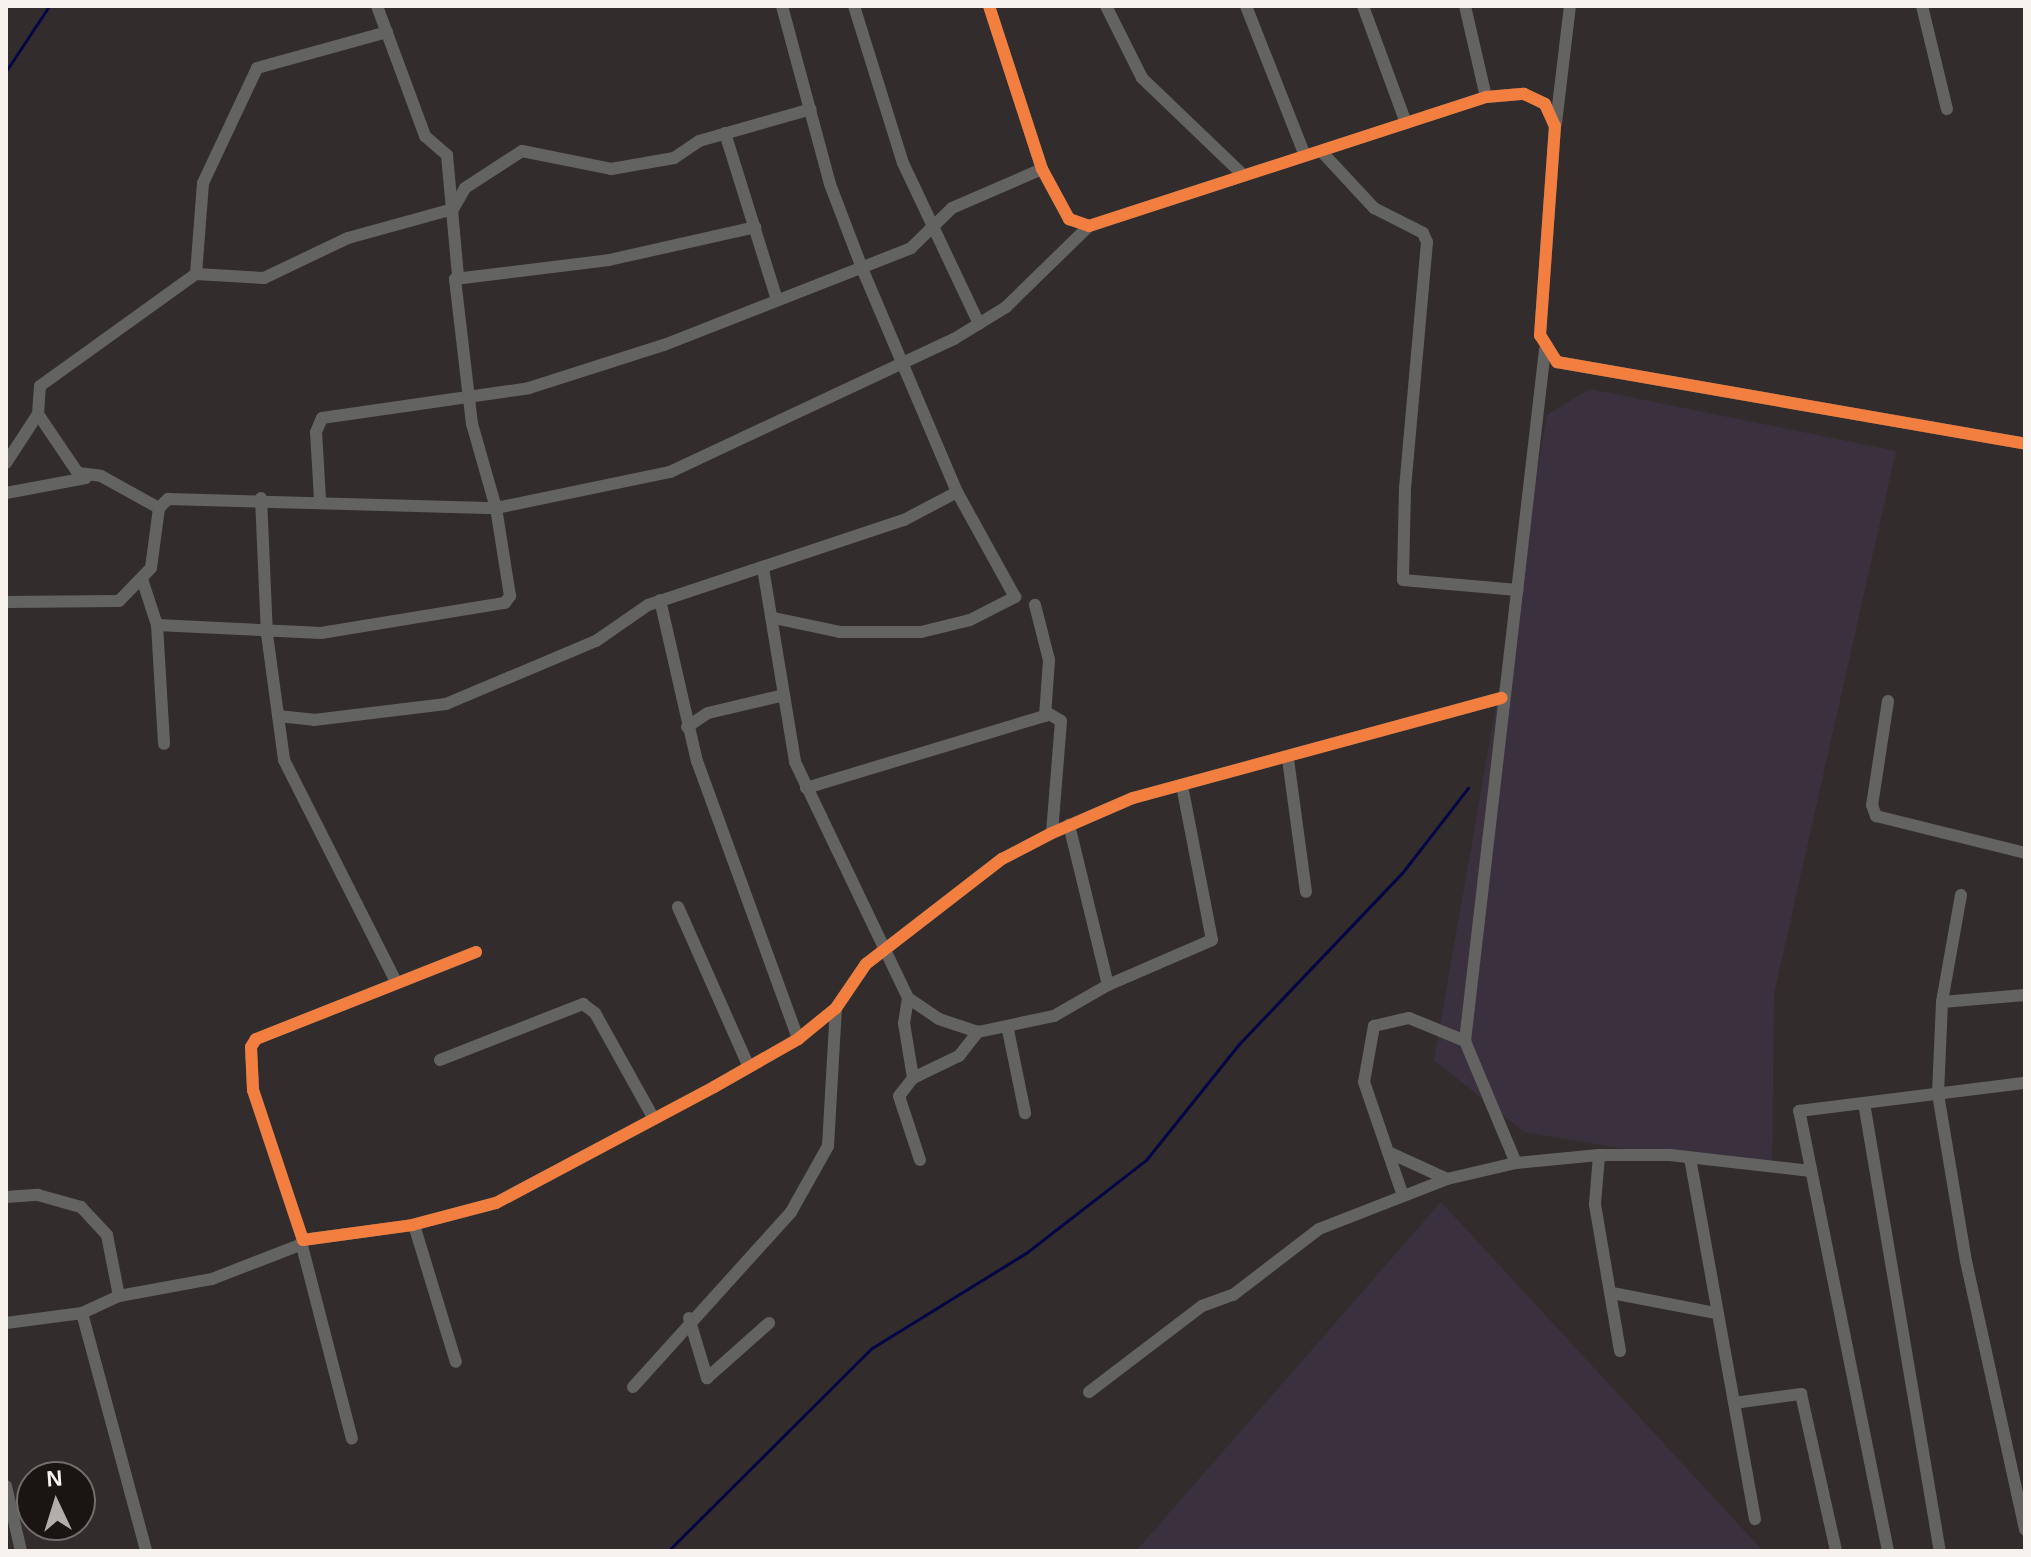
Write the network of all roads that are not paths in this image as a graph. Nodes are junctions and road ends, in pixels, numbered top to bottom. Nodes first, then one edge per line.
1 (377, 6) edge
2 (782, 6) edge
3 (854, 6) edge
4 (989, 6) edge
5 (1106, 6) edge
6 (1246, 6) edge
7 (1363, 6) edge
8 (1465, 6) edge
9 (1570, 6) edge
10 (1922, 6) edge
11 (387, 32) junction
12 (1486, 97) junction
13 (811, 109) junction
14 (1947, 109) dead end
15 (1406, 123) junction
16 (1555, 126) junction
17 (725, 133) junction
18 (1321, 151) junction
19 (1305, 156) junction
20 (1042, 169) junction
21 (1243, 175) junction
22 (453, 209) junction
23 (1089, 226) junction
24 (755, 227) junction
25 (931, 229) junction
26 (862, 268) junction
27 (196, 274) junction
28 (458, 275) junction
29 (777, 300) junction
30 (979, 324) junction
31 (1545, 350) junction
32 (904, 363) junction
33 (468, 397) junction
34 (38, 414) junction
35 (2025, 444) edge
36 (6, 463) edge
37 (101, 476) junction
38 (957, 492) junction
39 (6, 493) edge
40 (261, 498) junction
41 (320, 499) junction
42 (159, 508) junction
43 (496, 508) junction
44 (763, 568) junction
45 (142, 579) junction
46 (1518, 590) junction
47 (660, 600) junction
48 (6, 602) edge
49 (1035, 605) dead end
50 (774, 618) junction
51 (157, 625) junction
52 (267, 634) junction
53 (784, 695) junction
54 (1502, 698) junction
55 (1888, 701) dead end
56 (1046, 712) junction
57 (278, 716) junction
58 (687, 727) junction
59 (164, 744) dead end
60 (1288, 759) junction
61 (1182, 785) junction
62 (806, 788) junction
63 (1069, 825) junction
64 (1052, 833) junction
65 (2025, 853) edge
66 (1306, 892) dead end
67 (1961, 895) dead end
68 (678, 907) dead end
69 (885, 950) junction
70 (476, 952) dead end
71 (396, 982) junction
72 (1108, 985) junction
73 (2025, 995) edge
74 (908, 998) junction
75 (1942, 1002) junction
76 (836, 1008) junction
77 (1008, 1030) junction
78 (978, 1032) junction
79 (798, 1039) junction
80 (1465, 1041) junction
81 (440, 1060) dead end
82 (749, 1067) junction
83 (913, 1078) junction
84 (2025, 1083) edge
85 (1938, 1094) junction
86 (1864, 1103) junction
87 (1025, 1113) dead end
88 (654, 1119) junction
89 (1388, 1152) junction
90 (1599, 1155) junction
91 (1690, 1158) junction
92 (920, 1160) dead end
93 (1516, 1163) junction
94 (1811, 1171) junction
95 (1447, 1179) junction
96 (1402, 1193) junction
97 (6, 1197) edge
98 (414, 1225) junction
99 (300, 1243) junction
100 (1612, 1293) junction
101 (119, 1296) junction
102 (82, 1313) junction
103 (1716, 1313) junction
104 (689, 1318) junction
105 (6, 1323) edge
106 (769, 1323) dead end
107 (1620, 1351) dead end
108 (456, 1362) dead end
109 (633, 1387) dead end
110 (1089, 1392) dead end
111 (1734, 1403) junction
112 (352, 1439) dead end
113 (6, 1486) edge
114 (1755, 1519) dead end
115 (2025, 1530) edge
116 (21, 1551) edge
117 (146, 1551) edge
118 (1836, 1551) edge
119 (1888, 1551) edge
120 (1940, 1551) edge

1 - 11 street
2 - 13 street
3 - 25 street
4 - 20 street
5 - 21 street
6 - 19 street
7 - 15 street
8 - 12 street
9 - 16 street
10 - 14 street
11 - 22 street
11 - 27 street
12 - 15 street
12 - 16 street
13 - 17 street
13 - 26 street
15 - 18 street
16 - 31 street
17 - 22 street
17 - 24 street
18 - 19 street
18 - 46 street
19 - 21 street
20 - 23 street
20 - 25 street
21 - 23 street
22 - 27 street
22 - 28 street
23 - 30 street
24 - 28 street
24 - 29 street
25 - 26 street
25 - 30 street
26 - 29 street
26 - 32 street
27 - 34 street
28 - 33 street
29 - 33 street
30 - 32 street
31 - 35 street
31 - 46 street
32 - 38 street
32 - 43 street
33 - 41 street
33 - 43 street
34 - 36 street
34 - 37 street
37 - 39 street
37 - 42 street
38 - 44 street
38 - 50 street
40 - 41 street
40 - 42 street
40 - 52 street
41 - 43 street
42 - 45 street
43 - 52 street
44 - 47 street
44 - 50 street
45 - 48 street
45 - 51 street
46 - 54 street
47 - 57 street
47 - 58 street
49 - 56 street
50 - 53 street
51 - 52 street
51 - 59 street
52 - 57 street
53 - 58 street
53 - 62 street
54 - 60 street
54 - 80 street
55 - 65 street
56 - 62 street
56 - 64 street
57 - 71 street
58 - 79 street
60 - 61 street
60 - 66 street
61 - 63 street
61 - 72 street
62 - 69 street
63 - 64 street
63 - 72 street
64 - 69 street
67 - 75 street
68 - 82 street
69 - 74 street
69 - 76 street
70 - 71 street
71 - 99 street
72 - 77 street
73 - 75 street
74 - 78 street
74 - 83 street
75 - 85 street
76 - 79 street
76 - 104 street
77 - 78 street
77 - 87 street
78 - 83 street
79 - 82 street
80 - 89 street
80 - 93 street
81 - 88 street
82 - 88 street
83 - 92 street
84 - 85 street
85 - 86 street
85 - 115 street
86 - 94 street
86 - 120 street
88 - 98 street
89 - 95 street
89 - 96 street
90 - 91 street
90 - 93 street
90 - 100 street
91 - 94 street
91 - 103 street
93 - 95 street
94 - 119 street
95 - 96 street
96 - 110 street
97 - 101 street
98 - 99 street
98 - 108 street
99 - 101 street
99 - 112 street
100 - 103 street
100 - 107 street
101 - 102 street
102 - 105 street
102 - 117 street
103 - 111 street
104 - 106 street
104 - 109 street
111 - 114 street
111 - 118 street
113 - 116 street

